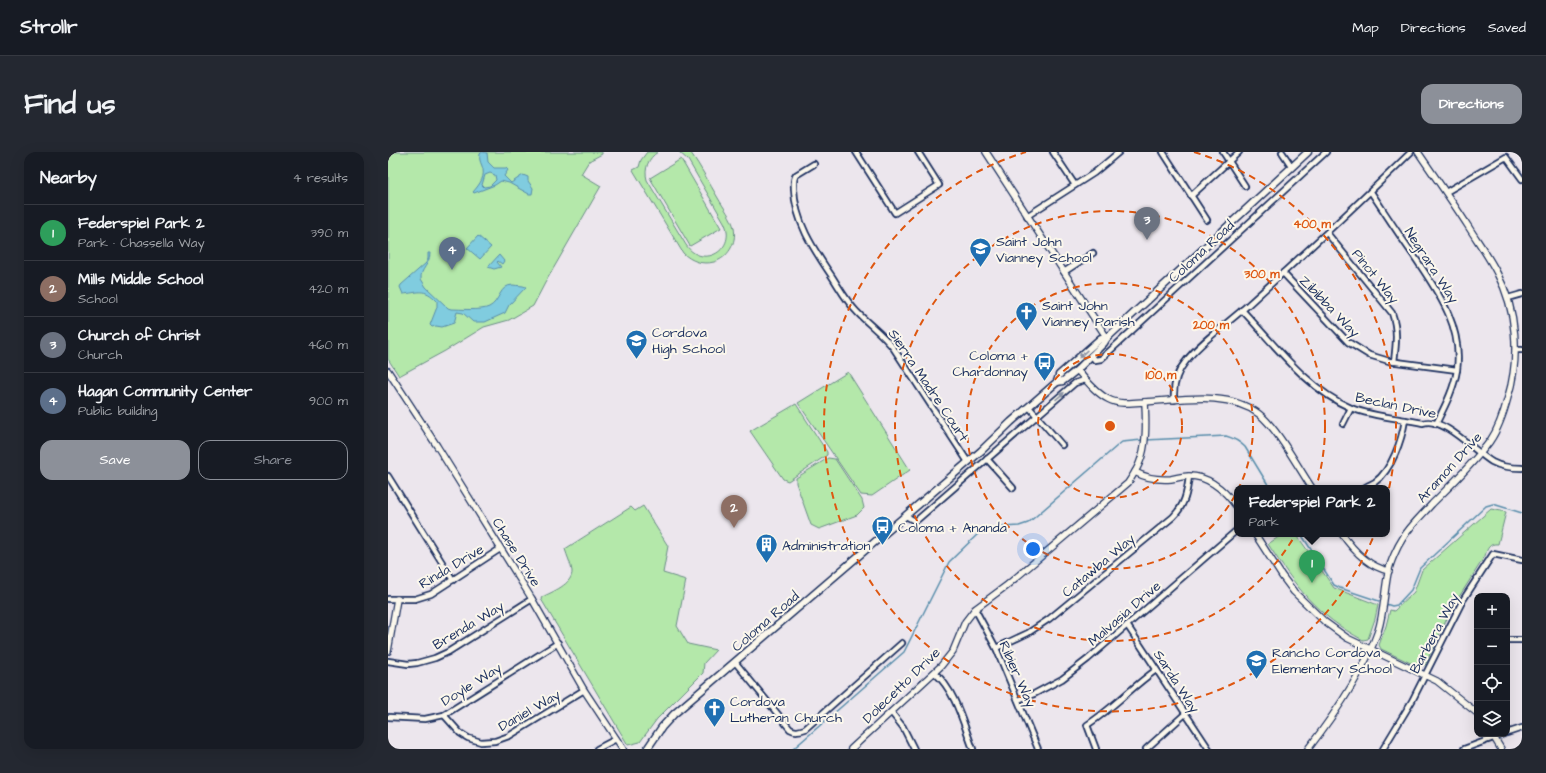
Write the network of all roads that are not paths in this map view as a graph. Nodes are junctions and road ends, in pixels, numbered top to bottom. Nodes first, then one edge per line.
1 (856, 152) edge
2 (918, 152) edge
3 (986, 152) edge
4 (1053, 152) edge
5 (1119, 152) edge
6 (1163, 152) edge
7 (1223, 152) edge
8 (1239, 152) edge
9 (1282, 152) edge
10 (1308, 152) edge
11 (1326, 152) edge
12 (1411, 152) edge
13 (1418, 152) edge
14 (1229, 161) junction
15 (814, 164) dead end
16 (1292, 167) junction
17 (1522, 179) edge
18 (1075, 185) junction
19 (1245, 186) dead end
20 (1370, 192) junction
21 (1446, 192) junction
22 (1191, 196) junction
23 (1027, 216) junction
24 (1207, 220) dead end
25 (1327, 233) junction
26 (1094, 253) dead end
27 (1064, 272) junction
28 (1283, 273) junction
29 (1522, 294) edge
30 (1508, 298) junction
31 (1242, 310) junction
32 (1107, 338) junction
33 (1515, 350) junction
34 (1522, 350) edge
35 (1091, 355) junction
36 (1394, 362) junction
37 (1077, 370) junction
38 (1457, 370) junction
39 (389, 373) edge
40 (1061, 374) junction
41 (1085, 380) junction
42 (1057, 382) junction
43 (1174, 400) junction
44 (1145, 402) junction
45 (1029, 407) junction
46 (1351, 408) junction
47 (1037, 416) junction
48 (1405, 420) junction
49 (1343, 424) dead end
50 (1436, 424) junction
51 (1062, 445) dead end
52 (1480, 453) junction
53 (987, 459) junction
54 (968, 462) junction
55 (1522, 468) edge
56 (1135, 472) junction
57 (388, 476) edge
58 (1189, 476) junction
59 (1310, 485) edge
60 (1370, 485) edge
61 (1013, 488) dead end
62 (1234, 504) edge
63 (906, 516) junction
64 (1234, 533) edge
65 (1257, 537) edge
66 (1345, 537) edge
67 (500, 549) junction
68 (1522, 560) edge
69 (1389, 571) junction
70 (453, 580) junction
71 (388, 599) edge
72 (397, 599) junction
73 (532, 599) junction
74 (975, 610) junction
75 (1127, 625) junction
76 (1510, 640) edge
77 (1522, 640) edge
78 (558, 643) junction
79 (902, 643) dead end
80 (996, 648) junction
81 (1370, 650) junction
82 (388, 651) edge
83 (388, 661) edge
84 (735, 662) junction
85 (1156, 670) junction
86 (935, 673) junction
87 (1424, 675) junction
88 (584, 690) junction
89 (1018, 700) junction
90 (1474, 711) edge
91 (891, 712) junction
92 (1185, 714) junction
93 (444, 715) junction
94 (388, 717) edge
95 (1522, 728) edge
96 (1510, 732) edge
97 (1491, 737) edge
98 (1494, 737) edge
99 (616, 739) junction
100 (597, 749) edge
101 (623, 749) edge
102 (647, 749) edge
103 (851, 749) edge
104 (914, 749) edge
105 (973, 749) edge
106 (1038, 749) edge
107 (1096, 749) edge
108 (1146, 749) edge
109 (1209, 749) edge
110 (1308, 749) edge
111 (1383, 749) edge
112 (1464, 749) edge
113 (1501, 749) edge

1 - 2 street
3 - 23 street
4 - 18 street
5 - 18 street
6 - 22 street
7 - 14 street
8 - 14 street
9 - 16 street
10 - 16 main road, Coloma Road
11 - 35 street, Coloma Road
12 - 20 street
13 - 21 street, Aramon Drive
14 - 19 street
14 - 22 street
15 - 54 street, Sierra Madre Court
16 - 32 main road, Coloma Road
17 - 21 street
18 - 23 street
20 - 25 street
20 - 38 street, Negrara Way
21 - 30 street, Aramon Drive
22 - 24 street
23 - 27 street
25 - 28 street
25 - 36 street, Pinot Way
26 - 27 street
27 - 32 street
28 - 31 street
28 - 36 street, Zibibba Way
29 - 30 street
30 - 33 street, Aramon Drive
31 - 43 street
31 - 46 street, Beclan Drive
32 - 35 main road, Coloma Road
32 -> 40 main road, Coloma Road
33 - 34 street
33 - 52 street, Aramon Drive
35 - 37 main road, Coloma Road
36 - 38 street, Zibibba Way
37 - 40 main road
37 - 41 street
37 - 42 main road, Coloma Road
38 - 50 street, Negrara Way
39 - 67 street, Chase Drive
40 - 42 main road, Coloma Road
41 - 44 street
47 -> 41 street
42 - 45 main road, Coloma Road
43 - 44 street
43 - 59 street
44 - 56 street, Dolecetto Drive
45 - 47 street
45 - 54 main road, Coloma Road
46 - 48 street, Beclan Drive
46 - 49 street
47 - 51 street
47 - 53 street
48 - 50 street, Beclan Drive
48 - 60 street
50 - 52 street, Beclan Drive
52 - 55 street, Beclan Drive
52 - 69 street, Aramon Drive
53 - 61 street
53 - 63 street
54 - 63 main road, Coloma Road
56 - 58 street
56 - 74 street, Dolecetto Drive
57 - 70 street
58 - 62 street
58 - 80 street, Catawba Way
63 - 84 main road, Coloma Road
64 - 75 street, Malvasia Drive
65 - 81 street
66 - 69 street
67 - 70 street, Rinda Drive
67 - 73 street, Chase Drive
68 - 87 street, Barbera Way
69 - 81 street, Aramon Drive
70 - 72 street, Rinda Drive
71 - 72 street, Rinda Drive
72 - 82 street
73 - 78 street, Chase Drive
73 - 83 street, Brenda Way
74 - 80 street, Ribier Way
74 - 86 street, Dolecetto Drive
75 - 85 street, Sarda Way
75 - 89 street, Malvasia Drive
76 - 77 street
78 - 88 street, Chase Drive
78 - 93 street, Doyle Way
79 - 84 street
80 - 89 street, Ribier Way
81 - 87 street
81 - 110 street, Aramon Drive
84 - 102 main road, Coloma Road
85 - 92 street, Sarda Way
85 - 107 street
86 - 91 street, Dolecetto Drive
86 - 105 street
87 - 90 street
87 - 111 street, Barbera Way
88 - 93 street, Daniel Way
88 - 99 street, Chase Drive
89 - 106 street, Ribier Way
91 - 103 street, Dolecetto Drive
91 - 104 street
92 - 108 street
92 - 109 street, Sarda Way
93 - 94 street, Doyle Way
95 - 96 street
97 - 112 street
98 - 113 street
99 - 100 street
99 - 101 street, Chase Drive

